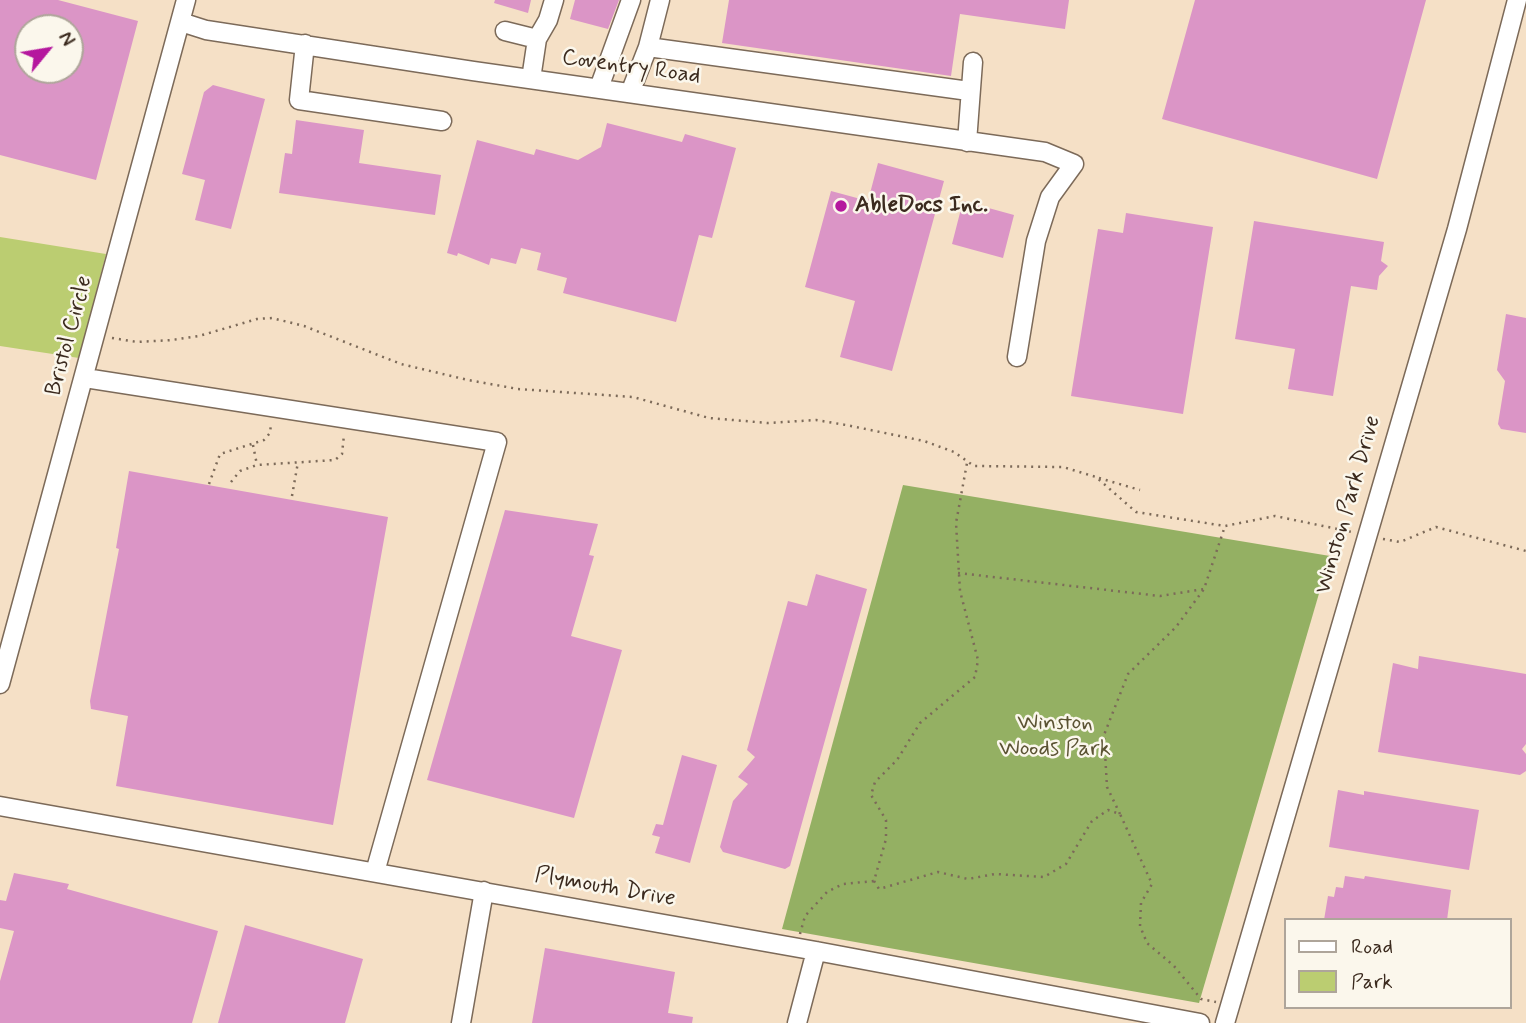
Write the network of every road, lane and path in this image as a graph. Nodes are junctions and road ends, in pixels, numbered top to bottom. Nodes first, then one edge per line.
1 (186, 0) edge
2 (554, 0) edge
3 (631, 0) edge
4 (660, 0) edge
5 (1517, 0) edge
6 (181, 22) junction
7 (505, 31) dead end
8 (537, 39) junction
9 (305, 44) junction
10 (648, 47) junction
11 (972, 62) dead end
12 (531, 79) junction
13 (599, 88) junction
14 (969, 91) junction
15 (630, 93) junction
16 (442, 121) dead end
17 (967, 142) junction
18 (95, 334) junction
19 (1017, 357) dead end
20 (85, 378) junction
21 (346, 418) junction
22 (272, 420) dead end
23 (253, 445) junction
24 (298, 462) junction
25 (967, 462) junction
26 (257, 466) junction
27 (1096, 477) junction
28 (231, 482) dead end
29 (209, 484) dead end
30 (1140, 490) dead end
31 (292, 496) dead end
32 (1225, 526) junction
33 (1344, 530) dead end
34 (1383, 539) dead end
35 (1526, 551) edge
36 (958, 573) junction
37 (1203, 589) junction
38 (0, 684) edge
39 (0, 806) edge
40 (1120, 814) junction
41 (375, 872) junction
42 (874, 881) junction
43 (484, 891) junction
44 (797, 948) junction
45 (816, 951) junction
46 (1229, 1005) junction
47 (461, 1023) edge
48 (797, 1023) edge
49 (1200, 1023) edge
50 (1225, 1023) edge

1 - 6 street, Bristol Circle
2 - 8 street
3 - 13 street
4 - 10 street
5 - 46 street, Winston Park Drive
6 - 9 street, Coventry Road
6 - 18 street, Bristol Circle
7 - 8 street
8 - 12 street
9 - 12 street, Coventry Road
9 - 16 street
10 - 14 street
10 - 15 street
11 - 14 street
12 - 13 street, Coventry Road
13 - 15 street, Coventry Road
14 - 17 street
15 - 17 street, Coventry Road
17 - 19 street, Coventry Road
18 - 20 street, Bristol Circle
18 - 25 path
20 - 21 street
20 - 38 street, Bristol Circle
21 - 24 path
21 - 41 street
22 - 23 path
23 - 26 path
23 - 29 path
24 - 26 path
24 - 31 path
25 - 27 path
25 - 36 path
26 - 28 path
27 - 30 path
27 - 32 path
32 - 33 path
32 - 37 path
34 - 35 path
36 - 37 path
36 - 42 path
37 - 40 path
39 - 41 street, Plymouth Drive
40 - 42 path
40 - 46 path
41 - 43 street, Plymouth Drive
42 - 44 path
43 - 44 street, Plymouth Drive
43 - 47 street
44 - 45 street, Plymouth Drive
45 - 48 street
45 - 49 street, Plymouth Drive
46 - 50 street, Winston Park Drive

